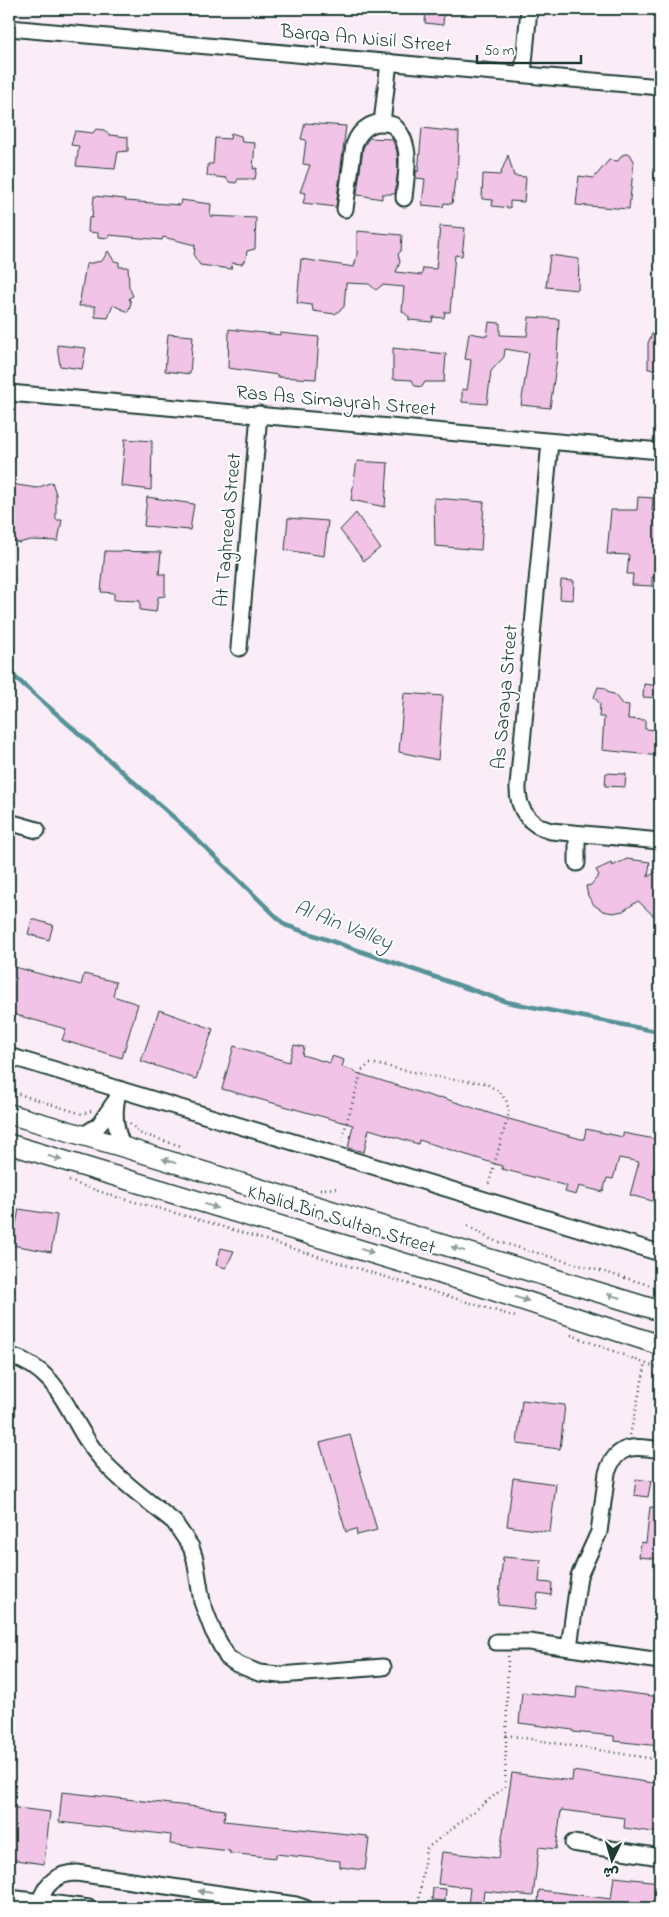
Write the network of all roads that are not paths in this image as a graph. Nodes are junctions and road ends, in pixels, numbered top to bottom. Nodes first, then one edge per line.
1 (529, 9) edge
2 (9, 28) edge
3 (389, 62) junction
4 (523, 74) junction
5 (660, 87) edge
6 (382, 123) junction
7 (404, 198) dead end
8 (346, 209) dead end
9 (9, 393) edge
10 (259, 414) junction
11 (550, 442) junction
12 (660, 451) edge
13 (238, 648) dead end
14 (9, 822) edge
15 (37, 830) dead end
16 (577, 834) junction
17 (660, 841) edge
18 (577, 863) dead end
19 (9, 1056) edge
20 (117, 1095) junction
21 (9, 1114) edge
22 (84, 1135) junction
23 (9, 1144) edge
24 (123, 1147) junction
25 (660, 1253) edge
26 (660, 1311) edge
27 (660, 1345) edge
28 (9, 1355) edge
29 (660, 1450) edge
30 (502, 1642) road end
31 (569, 1647) junction
32 (660, 1661) edge
33 (383, 1667) dead end
34 (573, 1843) dead end
35 (660, 1857) edge
36 (10, 1901) edge
37 (40, 1902) junction
38 (88, 1908) edge
39 (304, 1908) edge

1 - 4 street
2 - 3 street, Barqa An Nisil Street
3 - 4 street, Barqa An Nisil Street
3 - 6 street
4 - 5 street, Barqa An Nisil Street
6 - 7 street
6 - 8 street
9 - 10 street, Ras As Simayrah Street
10 - 11 street, Ras As Simayrah Street
10 - 13 street, At Taghreed Street
11 - 12 street, Ras As Simayrah Street
11 - 16 street, As Saraya Street
14 - 15 street
16 - 17 street, As Saraya Street
16 - 18 street
19 - 20 street
20 - 22 street
20 - 24 street
20 - 25 street
21 - 22 main road, Khalid Bin Sultan Street
22 - 24 main road, Khalid Bin Sultan Street
23 -> 27 main road, Khalid Bin Sultan Street
26 -> 24 main road, Khalid Bin Sultan Street
28 - 33 street
29 - 31 street
30 - 31 street
31 - 32 street
34 - 35 street
36 - 37 street
37 - 38 street
39 -> 37 street

